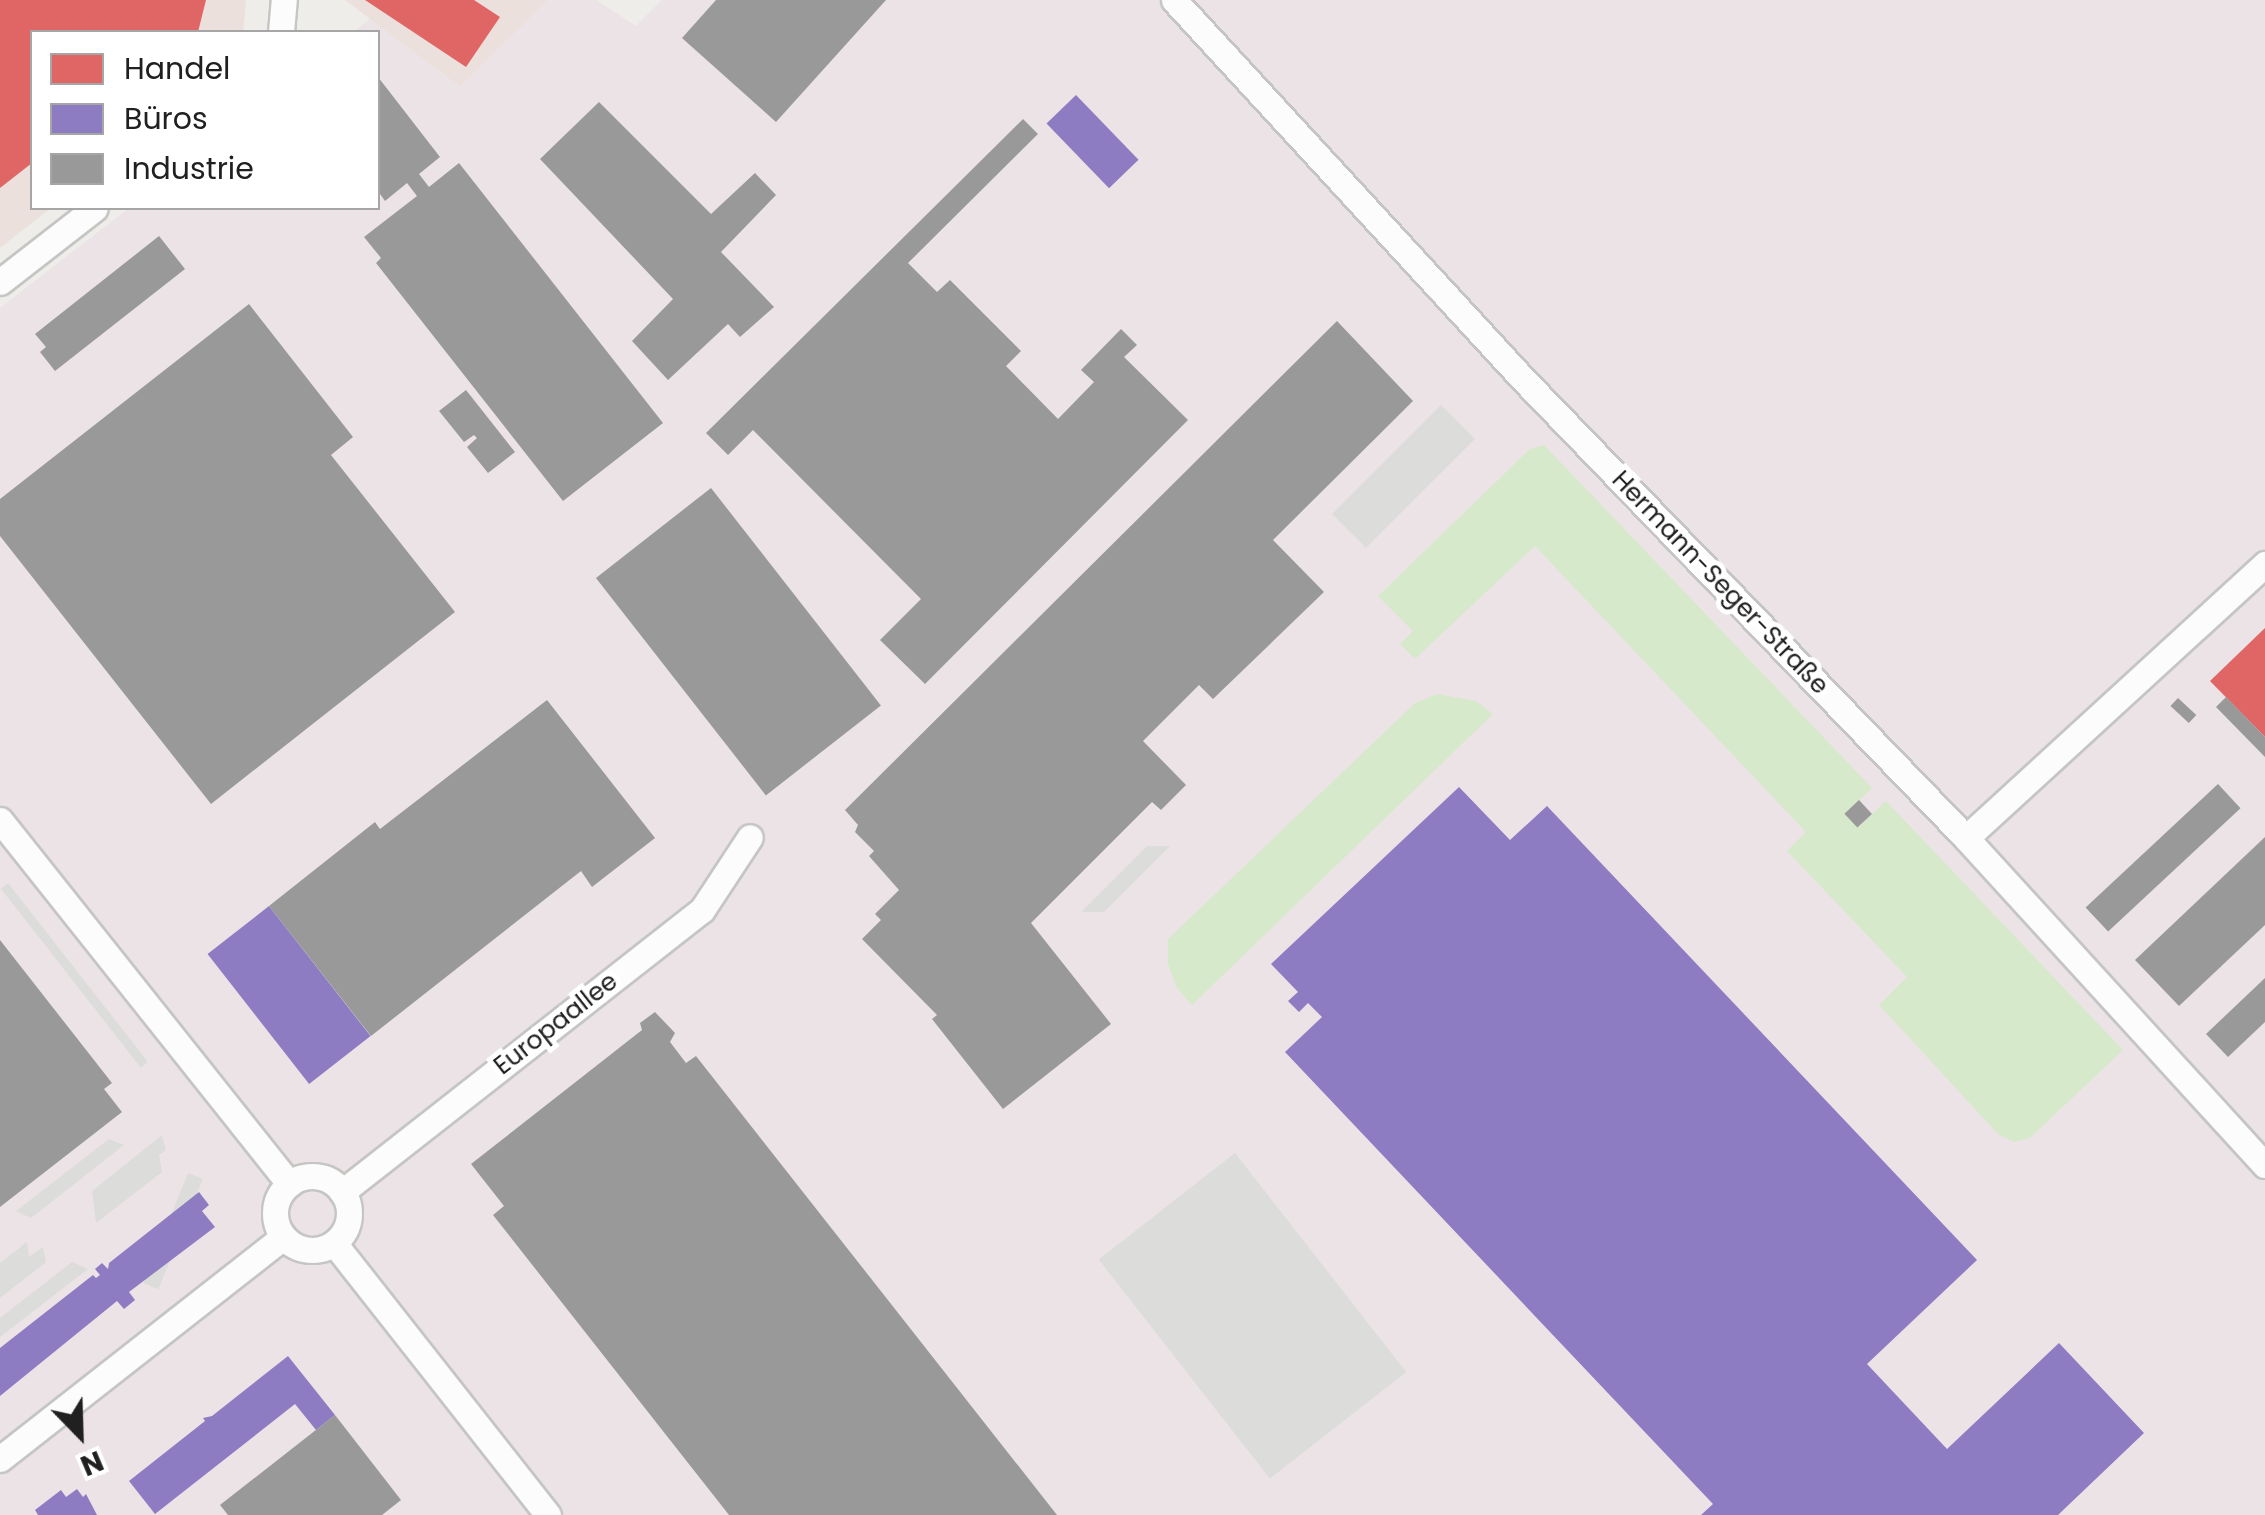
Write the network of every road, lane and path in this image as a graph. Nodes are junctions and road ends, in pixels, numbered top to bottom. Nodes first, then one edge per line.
1 (284, 0) edge
2 (1174, 0) edge
3 (281, 30) edge
4 (92, 210) edge
5 (0, 282) edge
6 (2265, 564) edge
7 (0, 820) edge
8 (750, 837) dead end
9 (1966, 838) junction
10 (2265, 1166) edge
11 (290, 1184) junction
12 (342, 1192) junction
13 (283, 1237) junction
14 (334, 1243) junction
15 (0, 1460) edge
16 (548, 1515) edge

1 - 3 street
2 - 9 street, Hermann-Seger-Straße
4 - 5 street
6 - 9 street
7 - 11 street
8 - 12 street, Europaallee
9 - 10 street, Hermann-Seger-Straße
11 - 12 street
11 - 13 street
12 - 14 street
13 - 14 street
13 - 15 street
14 - 16 street

